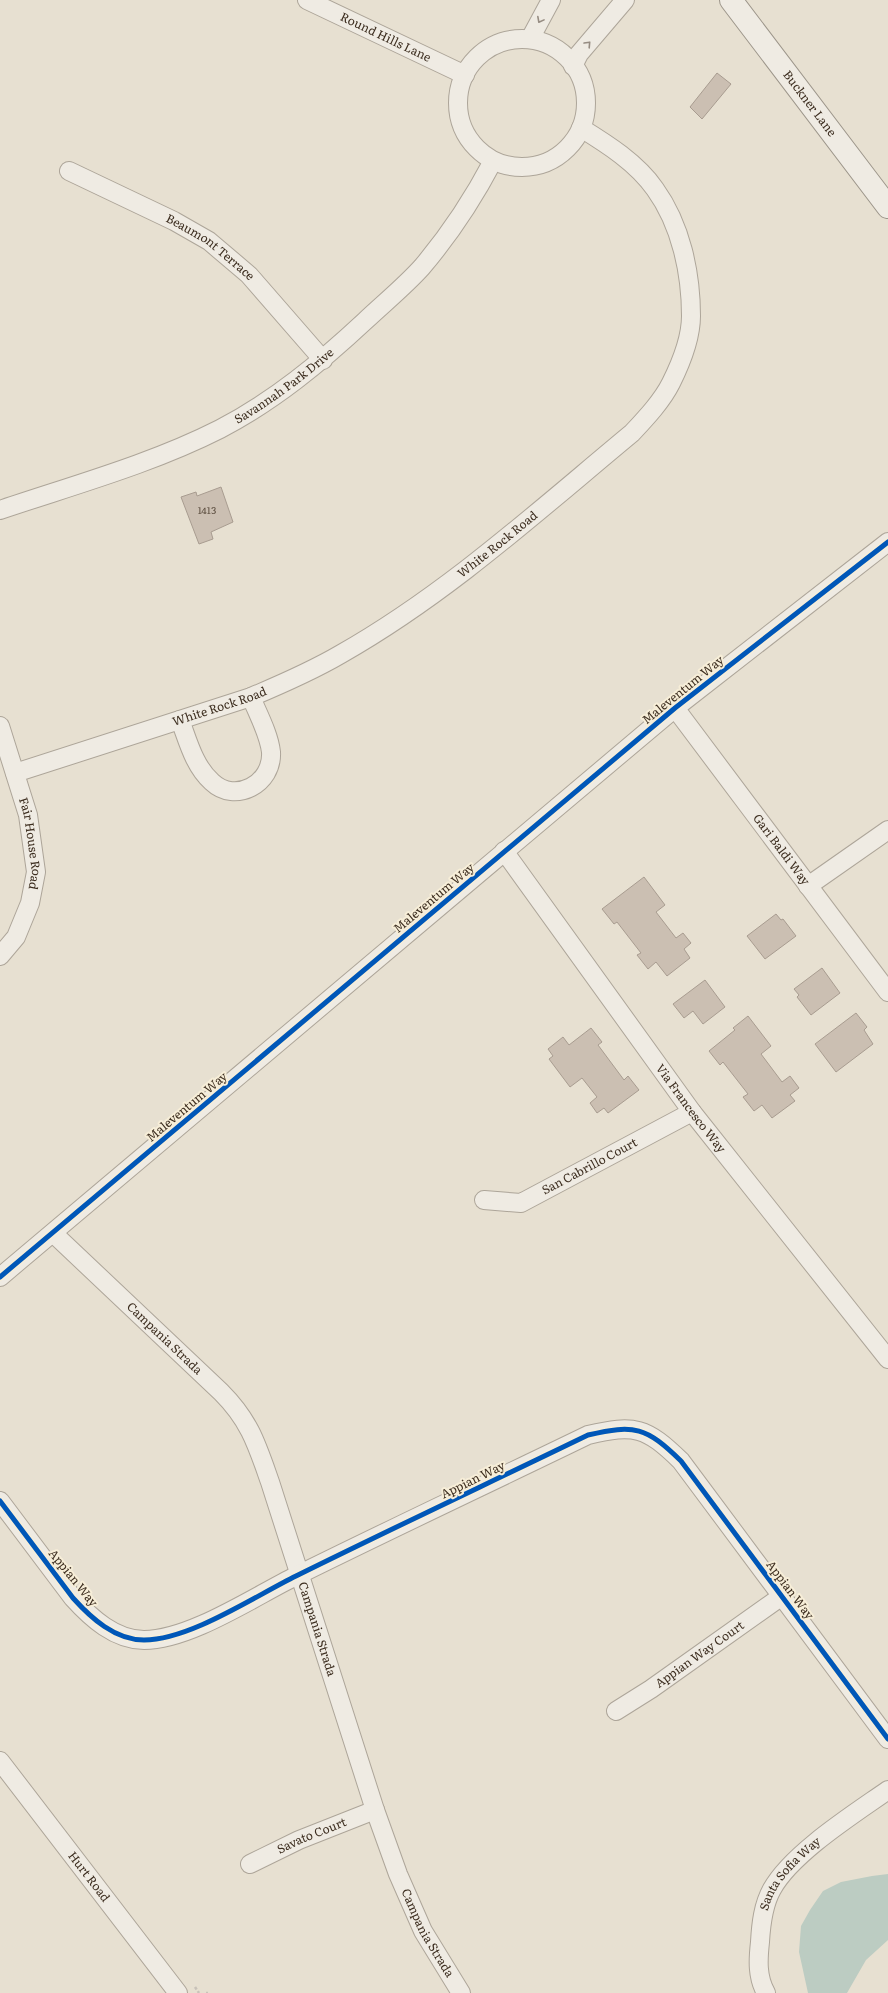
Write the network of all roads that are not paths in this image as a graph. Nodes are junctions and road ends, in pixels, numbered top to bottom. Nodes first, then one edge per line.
1 (307, 0) edge
2 (551, 0) edge
3 (625, 0) edge
4 (731, 0) edge
5 (530, 39) junction
6 (574, 66) junction
7 (465, 75) junction
8 (581, 128) junction
9 (494, 161) junction
10 (69, 171) dead end
11 (888, 206) edge
12 (322, 360) junction
13 (0, 510) edge
14 (888, 542) edge
15 (251, 697) junction
16 (675, 708) junction
17 (180, 720) junction
18 (0, 726) edge
19 (16, 773) junction
20 (888, 830) edge
21 (504, 851) junction
22 (808, 886) junction
23 (0, 956) edge
24 (888, 992) edge
25 (692, 1112) junction
26 (484, 1200) dead end
27 (54, 1234) junction
28 (0, 1277) edge
29 (888, 1359) edge
30 (0, 1500) edge
31 (300, 1574) junction
32 (782, 1596) junction
33 (616, 1711) dead end
34 (888, 1739) edge
35 (0, 1761) edge
36 (888, 1790) edge
37 (375, 1810) junction
38 (250, 1864) dead end
39 (178, 1993) edge
40 (461, 1993) edge
41 (766, 1993) edge

1 - 7 street, Round Hills Lane
2 -> 5 street
6 -> 3 street
4 - 11 main road, Buckner Lane
5 - 6 street
5 - 7 street
6 - 8 street
7 - 9 street
8 - 9 street
8 - 15 street, White Rock Road
9 - 12 street, Savannah Park Drive
10 - 12 street, Beaumont Terrace
12 - 13 street, Savannah Park Drive
14 - 16 street, Maleventum Way
15 - 17 street, White Rock Road
15 - 17 street
16 - 21 street, Maleventum Way
16 - 22 street, Gari Baldi Way
17 - 19 street, White Rock Road
18 - 19 street, Fair House Road
19 - 23 street, Fair House Road
20 - 22 street
21 - 25 street, Via Francesco Way
21 - 27 street, Maleventum Way
22 - 24 street, Gari Baldi Way
25 - 26 street, San Cabrillo Court
25 - 29 street, Via Francesco Way
27 - 28 street, Maleventum Way
27 - 31 street, Campania Strada
30 - 31 street, Appian Way
31 - 32 street, Appian Way
31 - 37 street, Campania Strada
32 - 33 street, Appian Way Court
32 - 34 street, Appian Way
35 - 39 street, Hurt Road
36 - 41 street, Santa Sofia Way
37 - 38 street, Savato Court
37 - 40 street, Campania Strada

